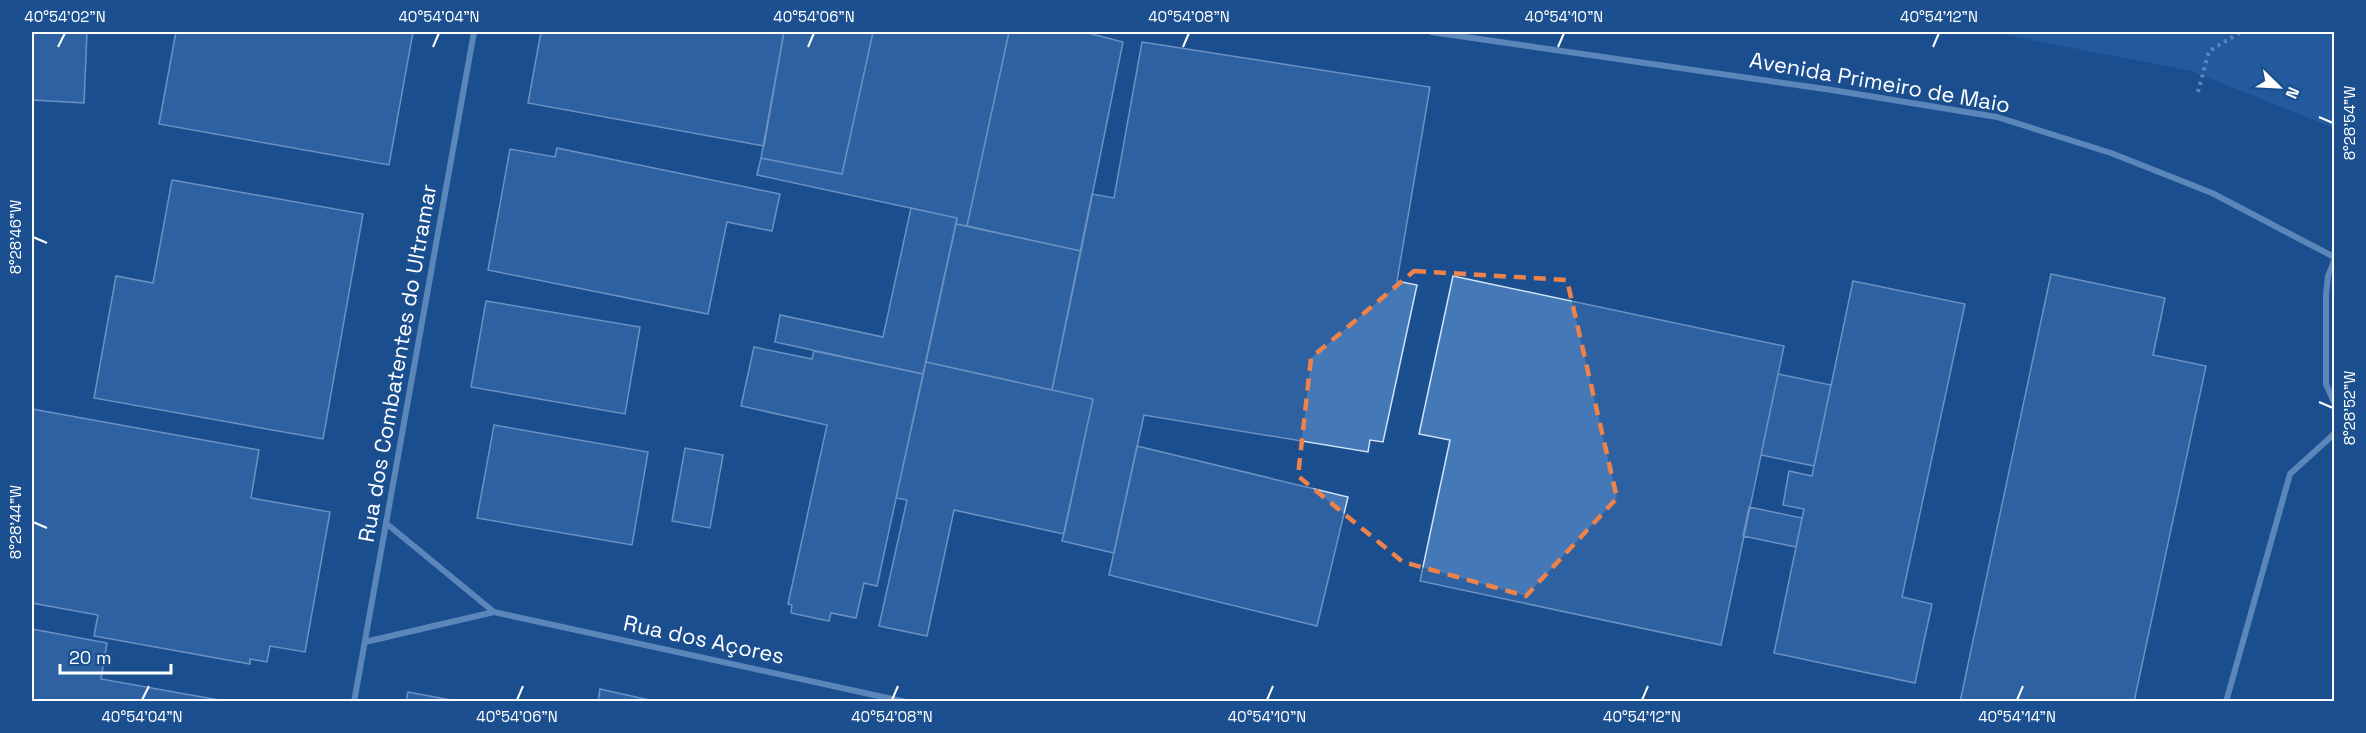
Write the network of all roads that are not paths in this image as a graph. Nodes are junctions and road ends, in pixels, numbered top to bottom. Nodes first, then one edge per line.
1 (474, 32) edge
2 (1431, 32) edge
3 (2334, 259) edge
4 (2334, 402) edge
5 (2334, 434) edge
6 (387, 524) junction
7 (494, 612) junction
8 (365, 642) junction
9 (354, 702) edge
10 (906, 702) edge
11 (2226, 702) edge

1 - 6 street, Rua dos Combatentes do Ultramar
2 - 3 street, Avenida Primeiro de Maio
3 - 4 street
5 - 11 street
6 - 7 street, Rua dos Açores
6 - 8 street, Rua dos Combatentes do Ultramar
7 - 8 street, Rua dos Açores
7 - 10 street, Rua dos Açores
8 - 9 street, Rua dos Combatentes do Ultramar

